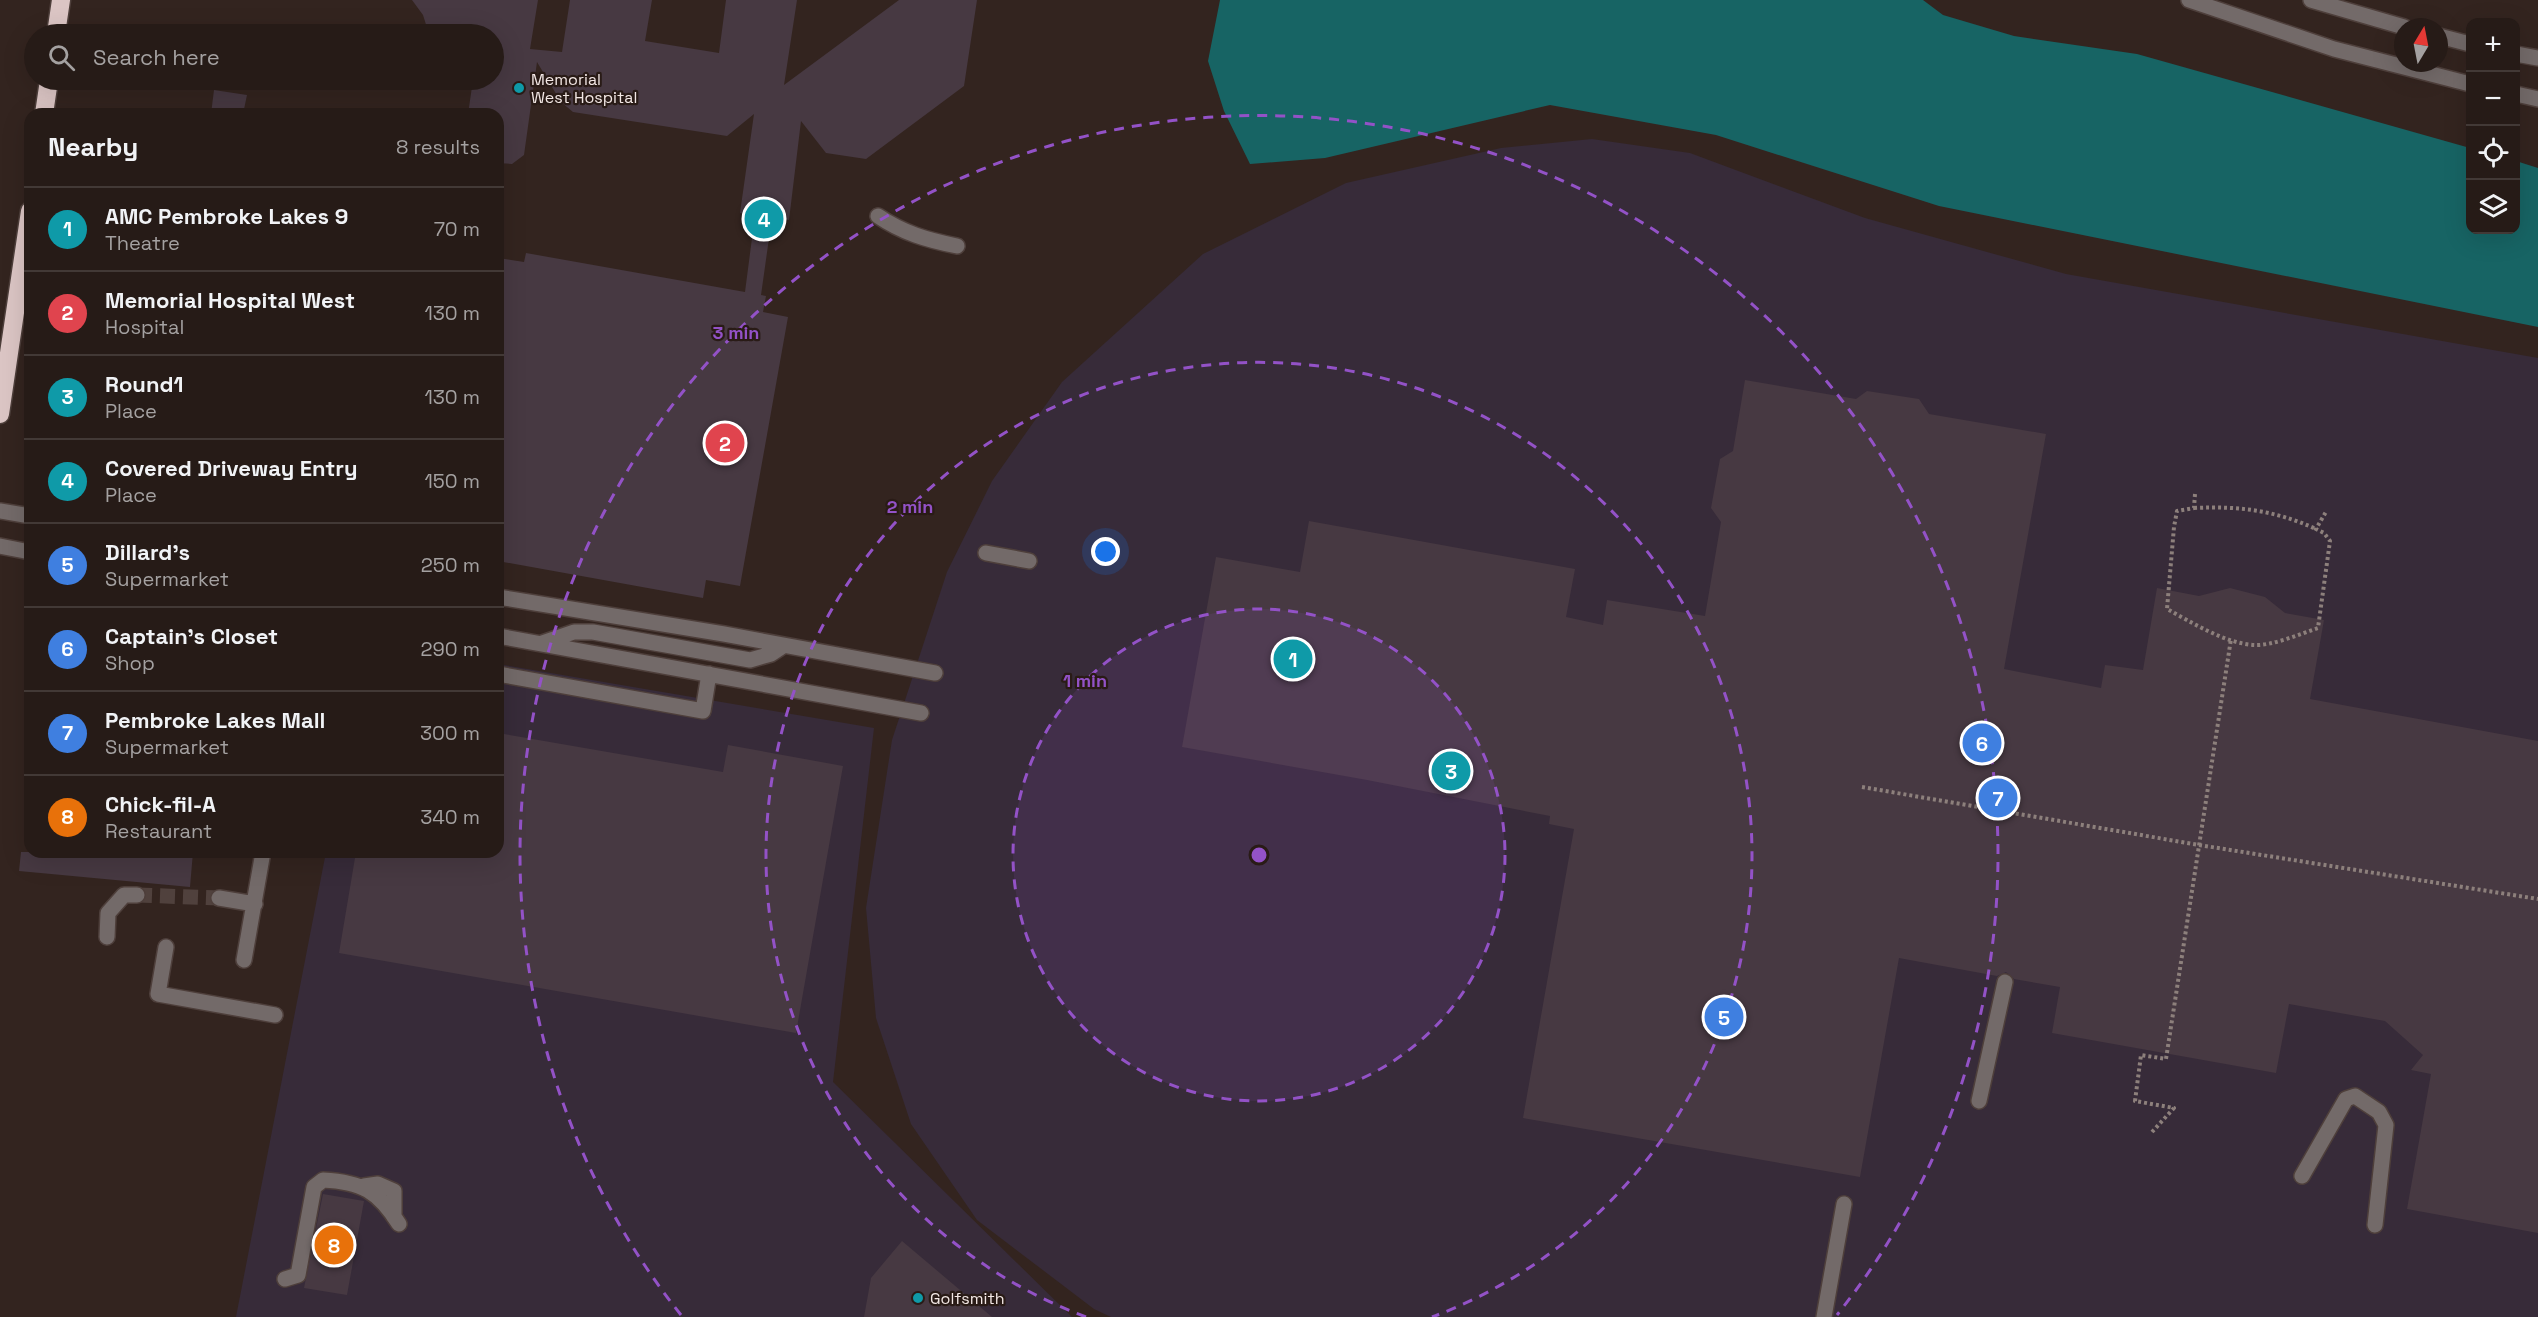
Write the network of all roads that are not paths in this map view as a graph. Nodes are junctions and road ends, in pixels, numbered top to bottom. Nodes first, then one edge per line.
1 (61, 0) edge
2 (2189, 0) edge
3 (2311, 0) edge
4 (57, 24) edge
5 (2394, 24) edge
6 (2448, 38) edge
7 (2466, 43) edge
8 (2520, 55) edge
9 (2538, 58) edge
10 (2466, 83) edge
11 (48, 90) edge
12 (2520, 95) edge
13 (2538, 99) edge
14 (45, 108) edge
15 (878, 216) dead end
16 (957, 246) dead end
17 (24, 252) edge
18 (0, 414) edge
19 (0, 511) edge
20 (24, 515) edge
21 (0, 546) edge
22 (24, 551) edge
23 (986, 553) dead end
24 (1029, 561) dead end
25 (504, 598) edge
26 (724, 634) junction
27 (504, 637) edge
28 (540, 644) junction
29 (783, 646) junction
30 (709, 652) junction
31 (935, 673) dead end
32 (709, 674) junction
33 (504, 675) edge
34 (921, 713) dead end
35 (262, 858) edge
36 (137, 895) tunnel mouth
37 (219, 897) tunnel mouth
38 (255, 904) junction
39 (107, 937) dead end
40 (166, 947) dead end
41 (244, 960) dead end
42 (2005, 982) dead end
43 (275, 1016) dead end
44 (1979, 1101) dead end
45 (2302, 1176) dead end
46 (1844, 1204) dead end
47 (397, 1221) dead end
48 (2375, 1225) dead end
49 (285, 1279) dead end
50 (1824, 1317) edge

1 - 4 highway
2 - 10 street
3 - 5 street
6 - 7 street
8 - 9 street
11 - 14 highway
12 - 13 street
15 - 16 street
17 - 18 highway
19 - 20 street
21 - 22 street
23 - 24 street
25 - 26 street
26 - 29 street
26 - 30 street
27 - 28 street
28 - 30 street
28 - 32 street
29 - 30 street
29 - 31 street
32 - 33 street
32 - 34 street
35 - 38 street
36 - 39 street
37 - 38 street
38 - 41 street
40 - 43 street
42 - 44 street
45 - 48 street
46 - 50 street
47 - 49 street

